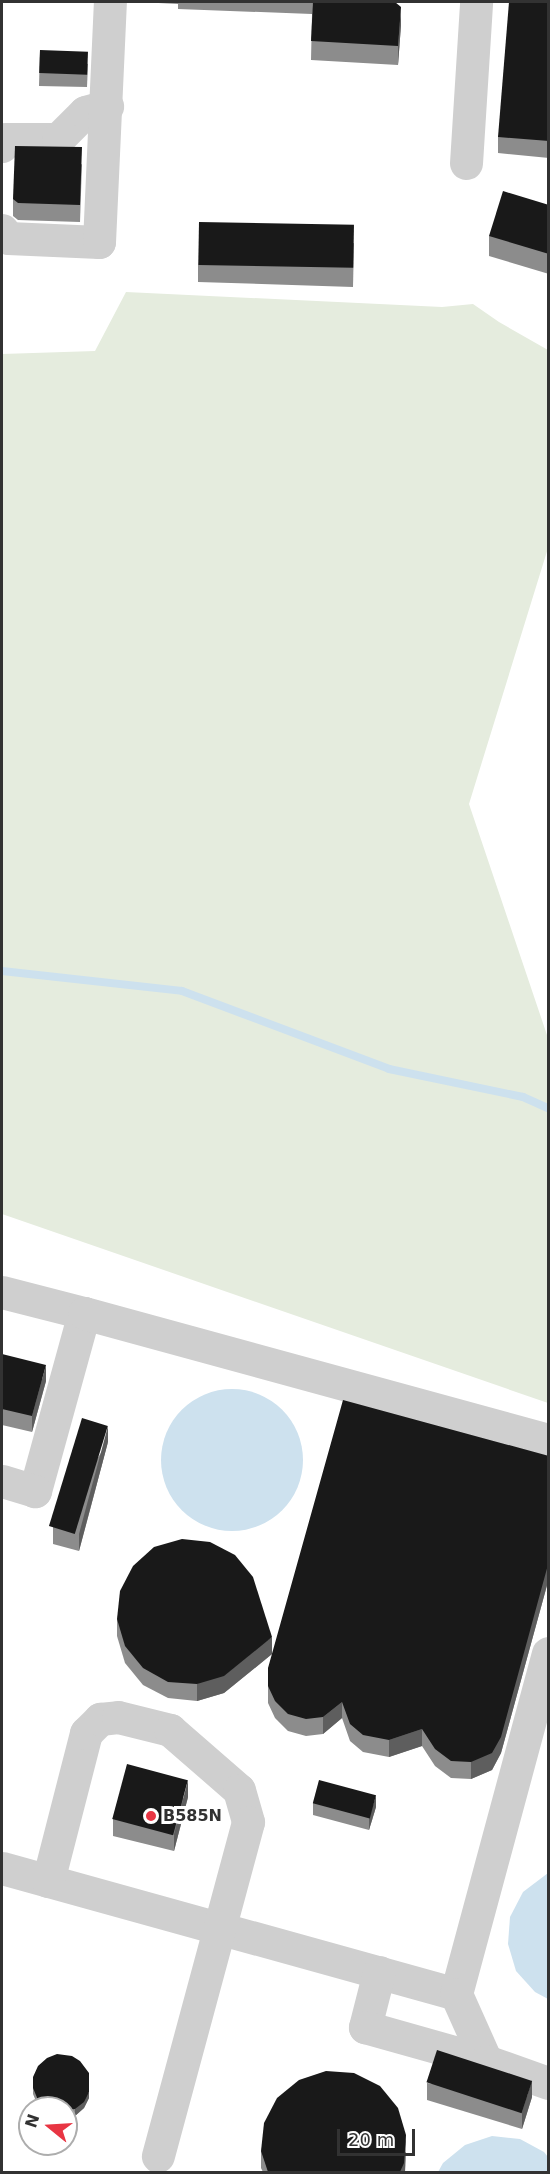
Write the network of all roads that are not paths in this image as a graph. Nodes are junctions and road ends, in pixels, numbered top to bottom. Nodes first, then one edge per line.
1 (110, 2) edge
2 (476, 2) edge
3 (107, 106) junction
4 (2, 146) edge
5 (466, 163) dead end
6 (2, 230) edge
7 (2, 1292) edge
8 (84, 1313) junction
9 (549, 1440) edge
10 (2, 1481) edge
11 (549, 1653) edge
12 (2, 1869) edge
13 (48, 1881) junction
14 (218, 1927) junction
15 (380, 1972) junction
16 (456, 1994) junction
17 (486, 2061) junction
18 (549, 2084) edge
19 (158, 2156) dead end

1 - 3 street
2 - 5 street
3 - 4 street
3 - 6 street
7 - 8 street
8 - 9 street
8 - 10 street
11 - 16 street
12 - 13 street
13 - 14 street
13 - 14 street
14 - 15 street
14 - 19 street
15 - 16 street
15 - 17 street
16 - 17 street
17 - 18 street

